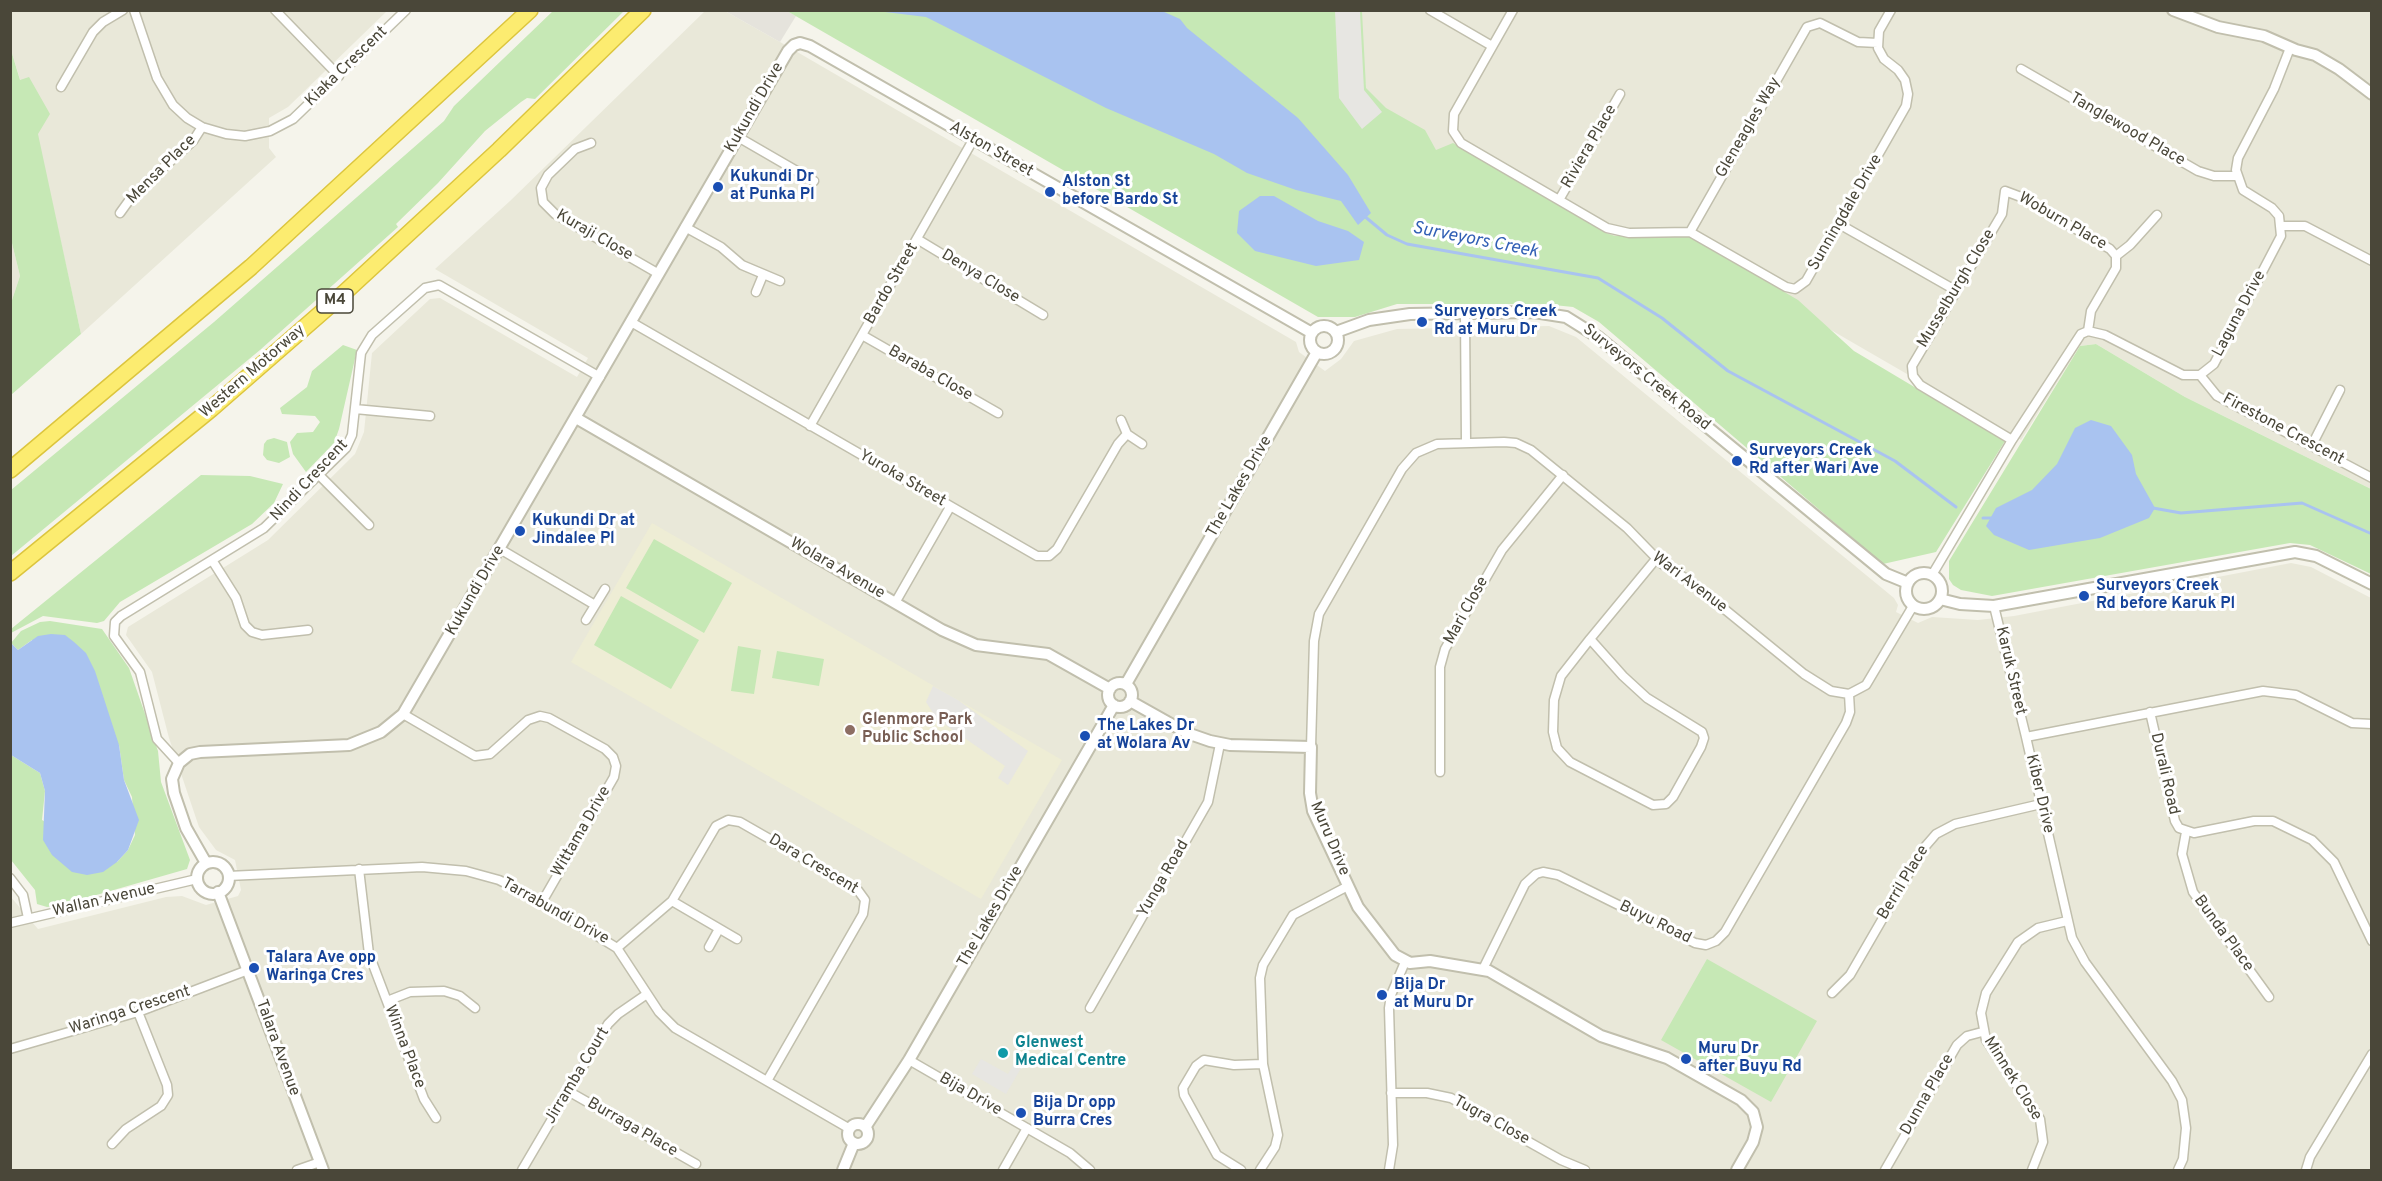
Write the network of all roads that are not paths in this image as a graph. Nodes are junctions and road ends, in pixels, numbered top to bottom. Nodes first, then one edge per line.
1 (123, 10) edge
2 (134, 10) edge
3 (275, 10) edge
4 (406, 10) edge
5 (531, 10) edge
6 (643, 10) edge
7 (1430, 10) edge
8 (1512, 10) edge
9 (1891, 10) edge
10 (2174, 10) edge
11 (1878, 43) junction
12 (794, 45) joint
13 (1492, 46) junction
14 (2290, 48) junction
15 (2021, 69) dead end
16 (339, 76) junction
17 (61, 87) dead end
18 (1620, 94) dead end
19 (2372, 94) edge
20 (202, 127) junction
21 (738, 137) junction
22 (973, 140) junction
23 (591, 143) dead end
24 (2236, 176) junction
25 (814, 181) dead end
26 (2005, 191) joint
27 (1559, 201) junction
28 (120, 213) dead end
29 (2157, 215) dead end
30 (1839, 224) junction
31 (2282, 226) junction
32 (686, 227) junction
33 (1690, 232) junction
34 (917, 239) junction
35 (2116, 256) junction
36 (2372, 261) edge
37 (659, 274) junction
38 (763, 275) junction
39 (780, 281) dead end
40 (1955, 290) junction
41 (756, 292) dead end
42 (1043, 315) dead end
43 (1465, 315) junction
44 (631, 322) junction
45 (2088, 331) junction
46 (1336, 332) junction
47 (1312, 333) junction
48 (862, 335) junction
49 (1317, 352) junction
50 (2200, 375) junction
51 (600, 377) junction
52 (2340, 390) dead end
53 (355, 409) junction
54 (998, 413) dead end
55 (430, 416) dead end
56 (576, 418) junction
57 (1122, 420) dead end
58 (810, 426) junction
59 (1127, 434) junction
60 (2012, 440) junction
61 (1466, 441) junction
62 (1142, 444) dead end
63 (2312, 445) junction
64 (10, 470) edge
65 (318, 475) junction
66 (1563, 475) junction
67 (2372, 478) edge
68 (950, 507) junction
69 (369, 525) dead end
70 (500, 549) junction
71 (212, 560) junction
72 (1656, 560) junction
73 (10, 573) edge
74 (1932, 575) junction
75 (1908, 583) junction
76 (2372, 584) edge
77 (604, 589) dead end
78 (1941, 598) junction
79 (895, 603) junction
80 (596, 604) junction
81 (1913, 606) junction
82 (1994, 606) junction
83 (586, 621) dead end
84 (308, 630) dead end
85 (1590, 639) junction
86 (1126, 684) junction
87 (1110, 689) junction
88 (1849, 694) junction
89 (1130, 701) junction
90 (1114, 705) junction
91 (2150, 712) junction
92 (403, 714) junction
93 (2372, 724) edge
94 (2026, 737) junction
95 (1220, 744) junction
96 (1311, 747) junction
97 (179, 763) junction
98 (1440, 772) dead end
99 (2041, 804) junction
100 (2186, 832) junction
101 (206, 863) junction
102 (359, 869) junction
103 (228, 876) junction
104 (10, 878) edge
105 (197, 879) junction
106 (1348, 886) junction
107 (218, 892) junction
108 (672, 901) junction
109 (542, 902) junction
110 (28, 918) junction
111 (2067, 921) junction
112 (10, 923) edge
113 (719, 928) junction
114 (737, 939) dead end
115 (2372, 941) edge
116 (709, 947) dead end
117 (617, 948) junction
118 (1405, 962) junction
119 (1482, 969) junction
120 (248, 970) junction
121 (1832, 993) dead end
122 (647, 994) junction
123 (2269, 997) dead end
124 (387, 1001) junction
125 (475, 1008) dead end
126 (1090, 1008) dead end
127 (138, 1012) junction
128 (1982, 1032) junction
129 (10, 1049) edge
130 (2372, 1054) edge
131 (909, 1060) junction
132 (1263, 1064) junction
133 (767, 1080) junction
134 (568, 1091) junction
135 (1391, 1093) junction
136 (435, 1118) dead end
137 (866, 1126) junction
138 (1027, 1128) junction
139 (850, 1129) junction
140 (854, 1143) junction
141 (112, 1144) dead end
142 (696, 1164) dead end
143 (321, 1166) edge
144 (297, 1170) edge
145 (522, 1170) edge
146 (843, 1170) edge
147 (1003, 1170) edge
148 (1090, 1170) edge
149 (1240, 1170) edge
150 (1260, 1170) edge
151 (1389, 1170) edge
152 (1585, 1170) edge
153 (1737, 1170) edge
154 (1885, 1170) edge
155 (2032, 1170) edge
156 (2178, 1170) edge
157 (2306, 1170) edge

1 - 17 street
2 - 20 street
3 - 16 street
4 - 16 street, Kiaka Crescent
5 - 64 highway
6 - 73 highway, Western Motorway / M4
7 - 13 street
8 - 13 street
9 - 11 street
10 - 14 street
11 - 30 street, Sunningdale Drive
11 - 33 street, Gleneagles Way
12 - 21 street, Kukundi Drive
12 - 22 street, Alston Street
13 - 27 street, Sunningdale Drive
14 - 19 street
14 - 24 street
15 - 24 street, Tanglewood Place
16 - 20 street, Kiaka Crescent
18 - 27 street, Riviera Place
20 - 28 street, Mensa Place
21 - 25 street
21 - 32 street, Kukundi Drive
22 - 34 street, Bardo Street
22 - 47 street, Alston Street
23 - 37 street, Kuraji Close
24 - 31 street
26 - 35 street, Woburn Place
26 - 40 street, Musselburgh Close
27 - 33 street, Sunningdale Drive
29 - 35 street, Woburn Place
30 - 33 street, Sunningdale Drive
30 - 40 street
31 - 36 street
31 - 50 street, Laguna Drive
32 - 37 street, Kukundi Drive
32 - 38 street
34 - 42 street, Denya Close
34 - 48 street, Bardo Street
35 - 45 street, Woburn Place
37 - 44 street, Kukundi Drive
38 - 39 street
38 - 41 street
40 - 60 street, Musselburgh Close
43 - 46 street, Surveyors Creek Road
43 - 61 street
43 - 75 street, Surveyors Creek Road
44 - 51 street, Kukundi Drive
44 - 58 street, Yuroka Street
45 - 50 street
45 - 60 street
46 - 47 street
46 - 49 street
47 - 49 street
48 - 54 street, Baraba Close
48 - 58 street, Bardo Street
49 - 86 street, The Lakes Drive
50 - 63 street, Firestone Crescent
51 - 53 street, Nindi Crescent
51 - 56 street, Kukundi Drive
52 - 63 street
53 - 55 street
53 - 65 street, Nindi Crescent
56 - 70 street, Kukundi Drive
56 - 79 street, Wolara Avenue
57 - 59 street
58 - 68 street, Yuroka Street
59 - 62 street
59 - 68 street, Yuroka Street
60 - 74 street
61 - 66 street, Wari Avenue
61 - 96 street, Muru Drive
63 - 67 street, Firestone Crescent
65 - 69 street
65 - 71 street, Nindi Crescent
66 - 72 street, Wari Avenue
66 - 98 street, Mari Close
68 - 79 street
70 - 80 street
70 - 92 street, Kukundi Drive
71 - 84 street
71 - 97 street, Nindi Crescent
72 - 85 street
72 - 88 street, Wari Avenue
74 - 75 street
74 - 78 street
75 - 81 street
76 - 82 street
77 - 80 street
78 - 81 street
78 - 82 street
79 - 87 street, Wolara Avenue
80 - 83 street
81 - 88 street
82 - 94 street, Karuk Street
85 - 85 street
86 - 87 street
86 - 89 street
87 - 90 street
88 - 119 street, Buyu Road
89 - 90 street
89 - 95 street
90 - 131 street, The Lakes Drive
91 - 93 street, Kiber Drive
91 - 94 street, Kiber Drive
91 - 100 street, Durali Road
92 - 97 street, Kukundi Drive
92 - 109 street, Wittama Drive
94 - 99 street, Kiber Drive
95 - 96 street
95 - 126 street, Yunga Road
96 - 106 street, Muru Drive
97 - 101 street
99 - 111 street, Kiber Drive
99 - 121 street, Berril Place
100 - 115 street, Durali Road
100 - 123 street, Bunda Place
101 - 103 street
101 - 105 street
102 - 103 street, Tarrabundi Drive
102 - 109 street, Tarrabundi Drive
102 - 124 street, Winna Place
103 - 107 street
104 - 110 street
105 - 107 street
105 - 110 street, Wallan Avenue
106 - 118 street, Muru Drive
106 - 132 street
107 - 120 street, Talara Avenue
108 - 113 street
108 - 117 street, Dara Crescent
108 - 133 street, Dara Crescent
109 - 117 street, Tarrabundi Drive
110 - 112 street, Wallan Avenue
111 - 128 street, Minnek Close
111 - 156 street, Kiber Drive
113 - 114 street
113 - 116 street
117 - 122 street, Tarrabundi Drive
118 - 119 street
118 - 135 street
119 - 153 street
120 - 127 street, Waringa Crescent
120 - 143 street, Talara Avenue
122 - 133 street, Tarrabundi Drive
122 - 134 street, Jirramba Court
124 - 125 street
124 - 136 street, Winna Place
127 - 129 street, Waringa Crescent
127 - 141 street
128 - 154 street, Dunna Place
128 - 155 street, Minnek Close
130 - 157 street
131 - 137 street, The Lakes Drive
131 - 138 street, Bija Drive
132 - 149 street
132 - 150 street
133 - 139 street, Tarrabundi Drive
134 - 142 street, Burraga Place
134 - 145 street, Jirramba Court
135 - 151 street
135 - 152 street, Tugra Close
137 - 139 street
137 - 140 street
138 - 147 street
138 - 148 street, Bija Drive
139 - 140 street
140 - 146 street
143 - 144 street

